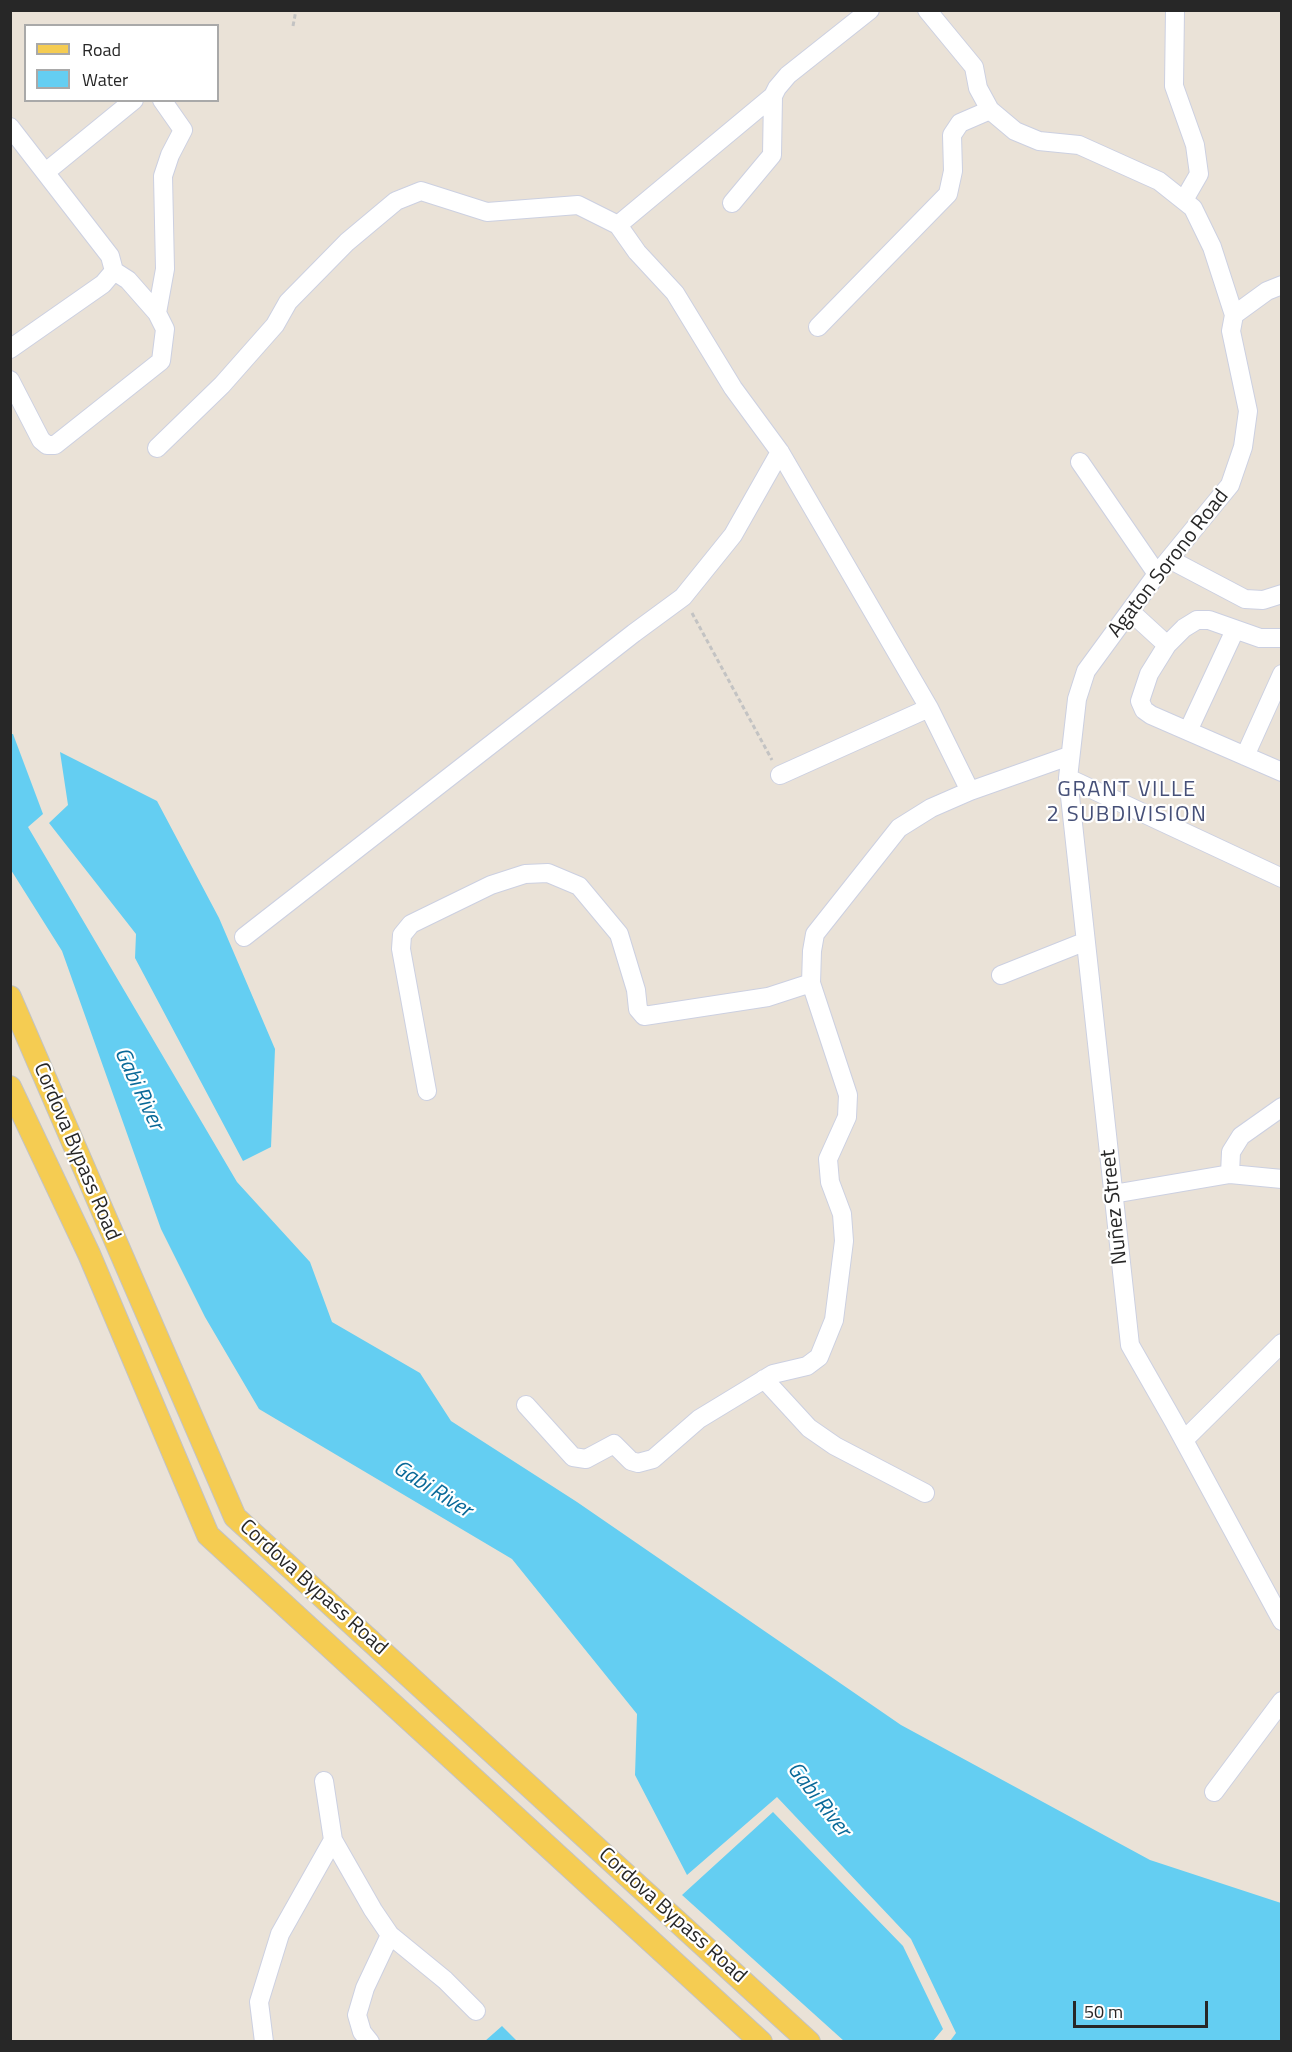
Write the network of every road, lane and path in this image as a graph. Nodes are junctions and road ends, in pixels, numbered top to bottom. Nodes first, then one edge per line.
1 (296, 10) edge
2 (870, 10) edge
3 (927, 10) edge
4 (1175, 10) edge
5 (293, 26) dead end
6 (774, 96) junction
7 (132, 102) edge
8 (163, 102) edge
9 (990, 110) junction
10 (10, 127) edge
11 (46, 171) junction
12 (1184, 200) junction
13 (732, 203) dead end
14 (618, 225) junction
15 (114, 271) junction
16 (1281, 285) edge
17 (157, 313) junction
18 (1234, 315) junction
19 (818, 327) dead end
20 (10, 349) edge
21 (10, 380) edge
22 (157, 448) dead end
23 (780, 452) junction
24 (1080, 462) dead end
25 (1171, 560) junction
26 (1157, 574) junction
27 (1281, 594) edge
28 (683, 597) junction
29 (1131, 612) junction
30 (1235, 630) junction
31 (1281, 638) edge
32 (1167, 645) junction
33 (1281, 674) edge
34 (929, 708) junction
35 (1188, 731) junction
36 (1069, 756) junction
37 (1245, 756) junction
38 (1281, 772) edge
39 (780, 774) joint
40 (1068, 778) junction
41 (970, 790) junction
42 (1281, 878) edge
43 (244, 937) dead end
44 (1084, 942) junction
45 (1000, 975) dead end
46 (812, 983) junction
47 (10, 998) edge
48 (10, 1087) edge
49 (427, 1091) dead end
50 (1281, 1107) edge
51 (1230, 1174) junction
52 (1281, 1179) edge
53 (1113, 1194) junction
54 (1281, 1343) edge
55 (764, 1379) junction
56 (526, 1405) dead end
57 (1184, 1440) junction
58 (925, 1493) dead end
59 (1281, 1621) edge
60 (1281, 1701) edge
61 (324, 1781) dead end
62 (1214, 1792) dead end
63 (333, 1840) junction
64 (390, 1935) junction
65 (761, 1998) junction
66 (476, 2011) dead end
67 (738, 2021) junction
68 (264, 2042) edge
69 (370, 2042) edge
70 (760, 2042) edge
71 (809, 2042) edge

1 - 5 path
2 - 6 street
3 - 9 street
4 - 12 street
6 - 13 street
6 - 14 street
7 - 11 street
8 - 17 street
9 - 12 street, Agaton Sorono Road
9 - 19 street
10 - 11 street
11 - 15 street
12 - 18 street, Agaton Sorono Road
14 - 22 street
14 - 23 street
15 - 17 street
15 - 20 street
16 - 18 street
17 - 21 street
18 - 25 street, Agaton Sorono Road
23 - 28 street
23 - 34 street
24 - 26 street
25 - 26 street, Agaton Sorono Road
25 - 27 street
26 - 29 street, Agaton Sorono Road
28 - 39 path
28 - 43 street
29 - 32 street
29 - 36 street, Agaton Sorono Road
30 - 31 street
30 - 32 street
30 - 35 street
32 - 35 street
33 - 37 street
34 - 39 street
34 - 41 street
35 - 37 street
36 - 40 street, Nuñez Street
36 - 41 street
37 - 38 street
40 - 42 street
40 - 44 street, Nuñez Street
41 - 46 street
44 - 45 street
44 - 53 street, Nuñez Street
46 - 49 street
46 - 55 street
47 - 65 main road, Cordova Bypass Road
48 - 67 main road, Cordova Bypass Road
50 - 51 street
51 - 52 street
51 - 53 street
53 - 57 street, Nuñez Street
54 - 57 street
55 - 56 street
55 - 58 street
57 - 59 street, Nuñez Street
60 - 62 street
61 - 63 street
63 - 64 street
63 - 68 street
64 - 66 street
64 - 69 street
65 - 67 main road
65 - 71 main road, Cordova Bypass Road
67 - 70 main road, Cordova Bypass Road

